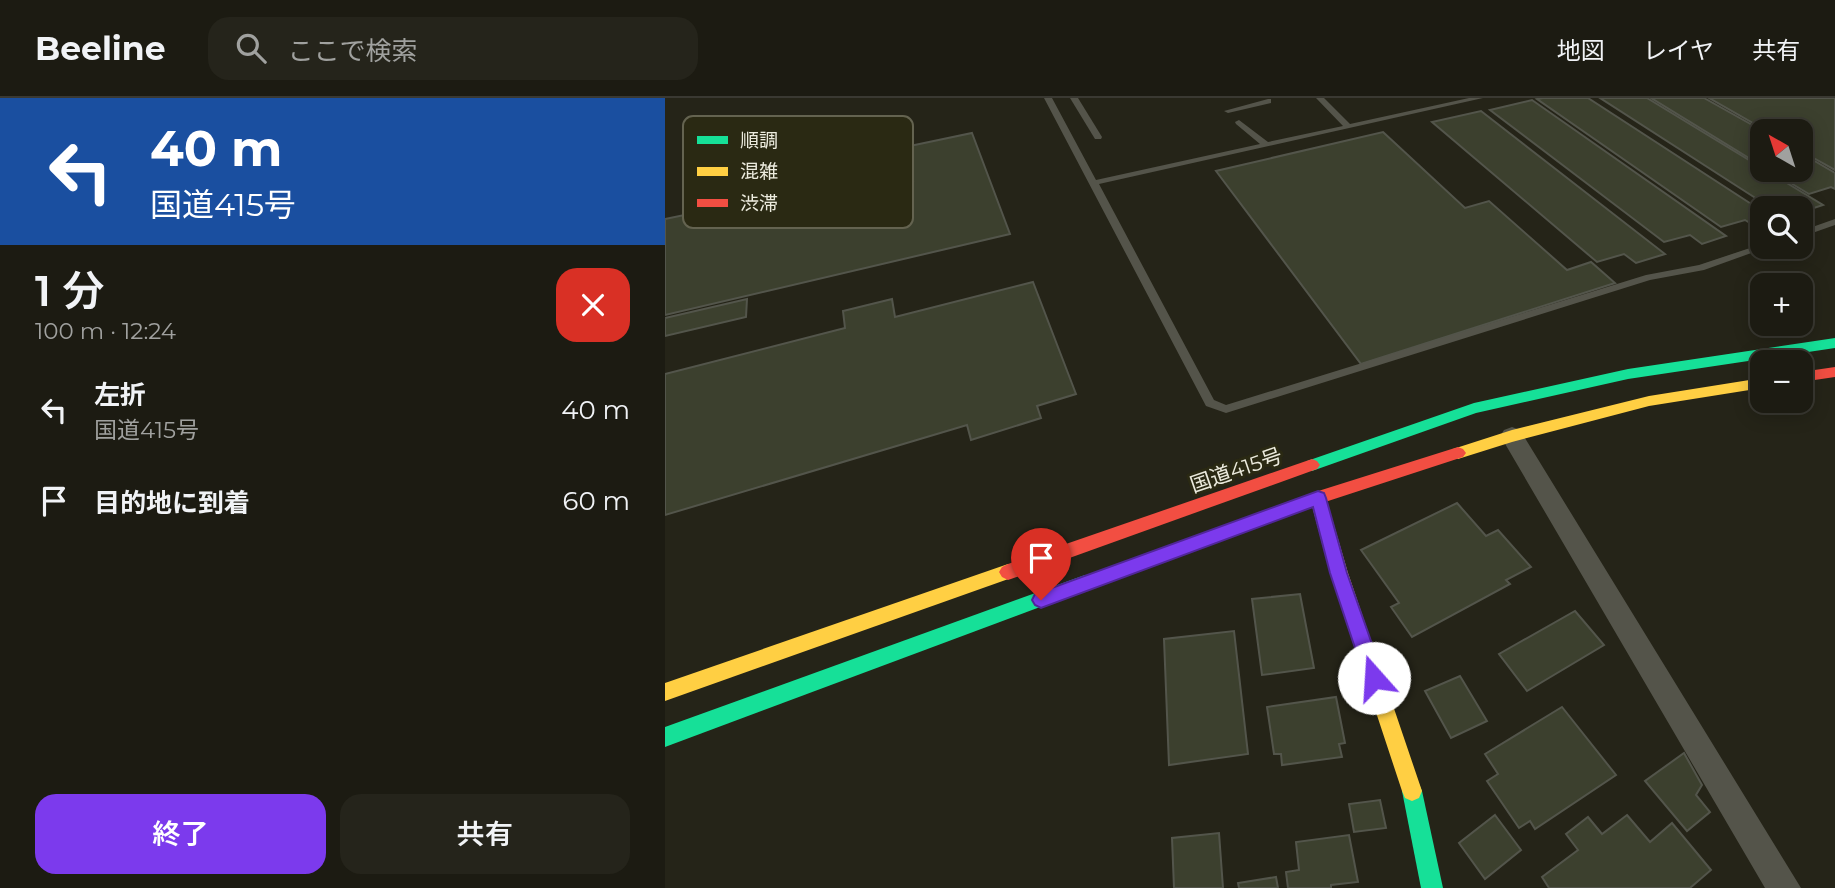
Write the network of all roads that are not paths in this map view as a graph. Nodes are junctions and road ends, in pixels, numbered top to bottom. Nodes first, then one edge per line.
1 (1048, 98) edge
2 (1074, 98) edge
3 (1319, 98) edge
4 (1479, 98) edge
5 (1268, 101) dead end
6 (1232, 115) dead end
7 (1239, 122) dead end
8 (1349, 127) junction
9 (1098, 137) dead end
10 (1266, 145) junction
11 (1094, 183) junction
12 (1835, 222) edge
13 (1813, 230) edge
14 (1750, 251) edge
15 (1835, 343) edge
16 (1835, 372) edge
17 (1813, 375) edge
18 (1750, 385) edge
19 (1512, 436) junction
20 (1318, 498) junction
21 (665, 692) edge
22 (665, 737) edge
23 (1432, 888) edge
24 (1784, 888) edge

1 - 11 lane
2 - 9 lane
3 - 8 lane
4 - 8 lane
5 - 6 lane
7 - 10 lane
8 - 10 lane
10 - 11 lane
11 - 14 lane
12 - 13 lane
15 - 21 main road, 国道415号
16 - 17 main road
18 - 19 main road
19 - 20 main road
19 - 24 street
20 - 22 main road
20 - 23 main road

